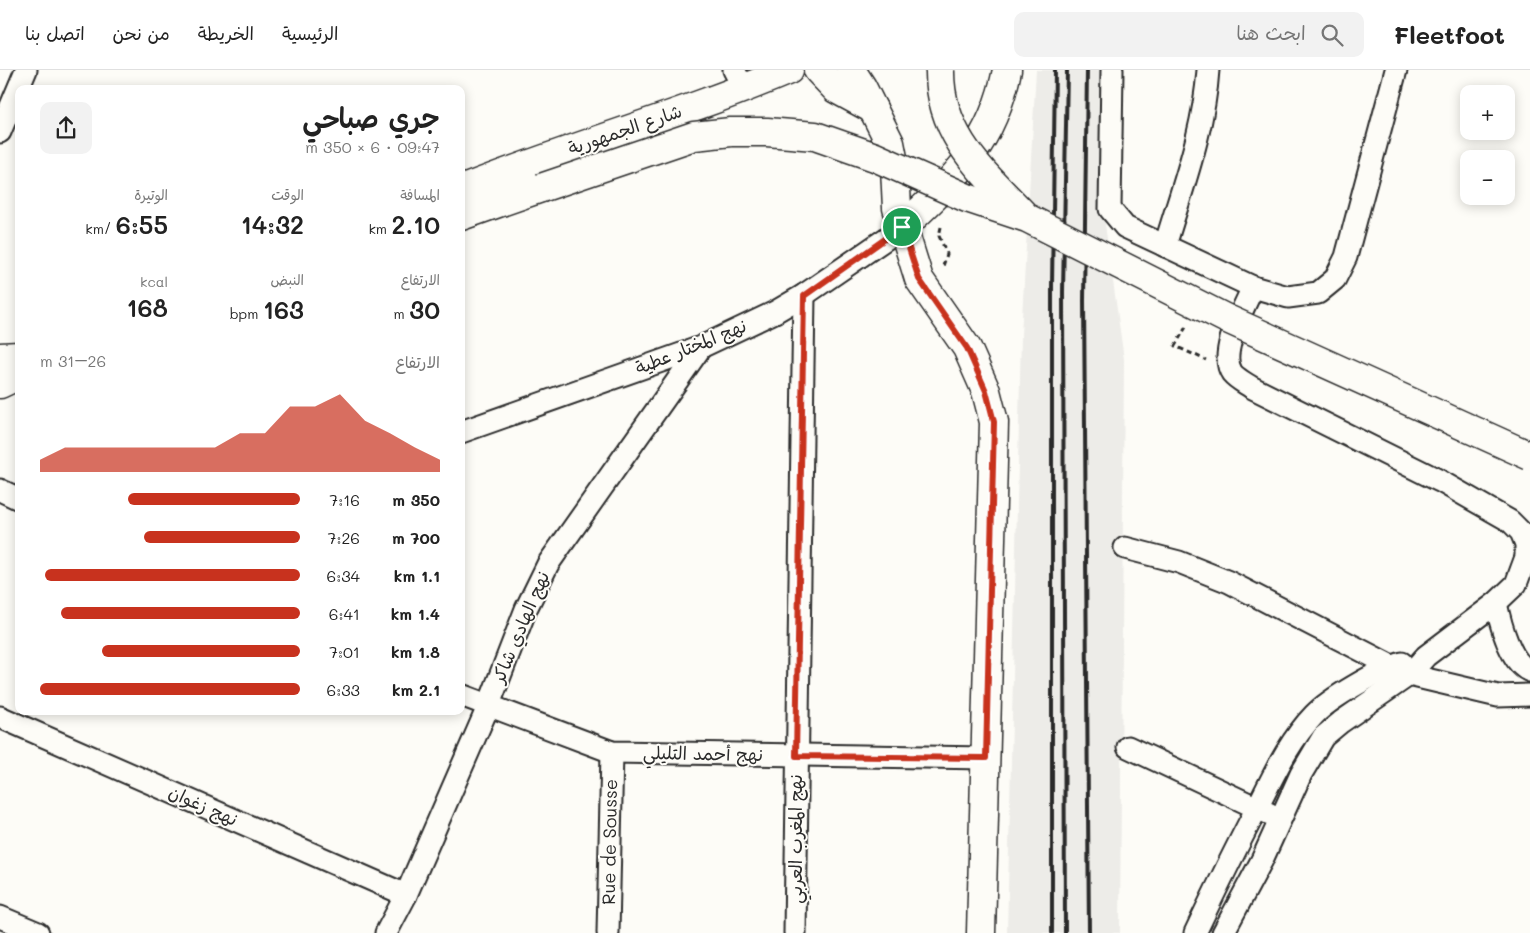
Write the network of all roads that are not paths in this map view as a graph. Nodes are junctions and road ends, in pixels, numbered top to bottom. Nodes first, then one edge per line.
1 (26, 70) edge
2 (789, 70) edge
3 (818, 70) edge
4 (851, 70) edge
5 (940, 70) edge
6 (1007, 70) edge
7 (1112, 70) edge
8 (1208, 70) edge
9 (1396, 70) edge
10 (739, 80) edge
11 (20, 85) edge
12 (15, 96) edge
13 (873, 109) junction
14 (0, 132) edge
15 (465, 188) edge
16 (465, 215) edge
17 (1027, 218) junction
18 (902, 227) junction
19 (1165, 246) junction
20 (1253, 287) junction
21 (804, 296) junction
22 (701, 347) junction
23 (15, 356) edge
24 (0, 357) edge
25 (15, 377) edge
26 (0, 384) edge
27 (465, 431) edge
28 (1530, 456) edge
29 (0, 490) edge
30 (15, 497) edge
31 (1125, 548) dead end
32 (1496, 603) junction
33 (1401, 670) junction
34 (1530, 672) edge
35 (1530, 695) edge
36 (465, 697) edge
37 (488, 707) junction
38 (0, 717) edge
39 (1128, 747) dead end
40 (612, 752) junction
41 (796, 756) junction
42 (986, 758) junction
43 (1257, 808) junction
44 (1280, 818) junction
45 (406, 895) junction
46 (0, 917) edge
47 (38, 933) edge
48 (386, 933) edge
49 (608, 933) edge
50 (795, 933) edge
51 (981, 933) edge
52 (1195, 933) edge
53 (1223, 933) edge

1 - 11 street
2 - 10 main road, شارع الجمهورية
3 - 13 main road
4 - 13 main road
5 - 17 main road, bridge
6 - 18 main road
7 - 19 street
8 - 19 street
9 - 20 street
10 - 15 main road, شارع الجمهورية
12 - 14 street
13 - 18 main road
16 - 17 main road, bridge
17 - 28 main road, bridge
18 - 21 street, نهج المختار عطية
18 - 42 main road
19 - 20 street
20 - 32 street
21 - 22 street, نهج المختار عطية
21 - 41 street, نهج المغرب العربي
22 - 27 street, نهج المختار عطية
22 - 37 street, نهج الهادي شاكر
23 - 24 main road
25 - 26 main road
29 - 30 street
31 - 33 street
32 - 33 street
32 - 34 street
33 - 35 street
33 - 43 street
33 - 44 street
36 - 37 street, نهج أحمد التليلي
37 - 40 street, نهج أحمد التليلي
37 - 45 street, نهج الهادي شاكر
38 - 45 street, نهج زغوان
39 - 43 street
40 - 41 street, نهج أحمد التليلي
40 - 49 street, Rue de Sousse
41 - 42 street, نهج أحمد التليلي
41 - 50 street, نهج المغرب العربي
42 - 51 main road
43 - 44 street
43 - 52 street
44 - 53 street
45 - 48 street, نهج الهادي شاكر
46 - 47 street

